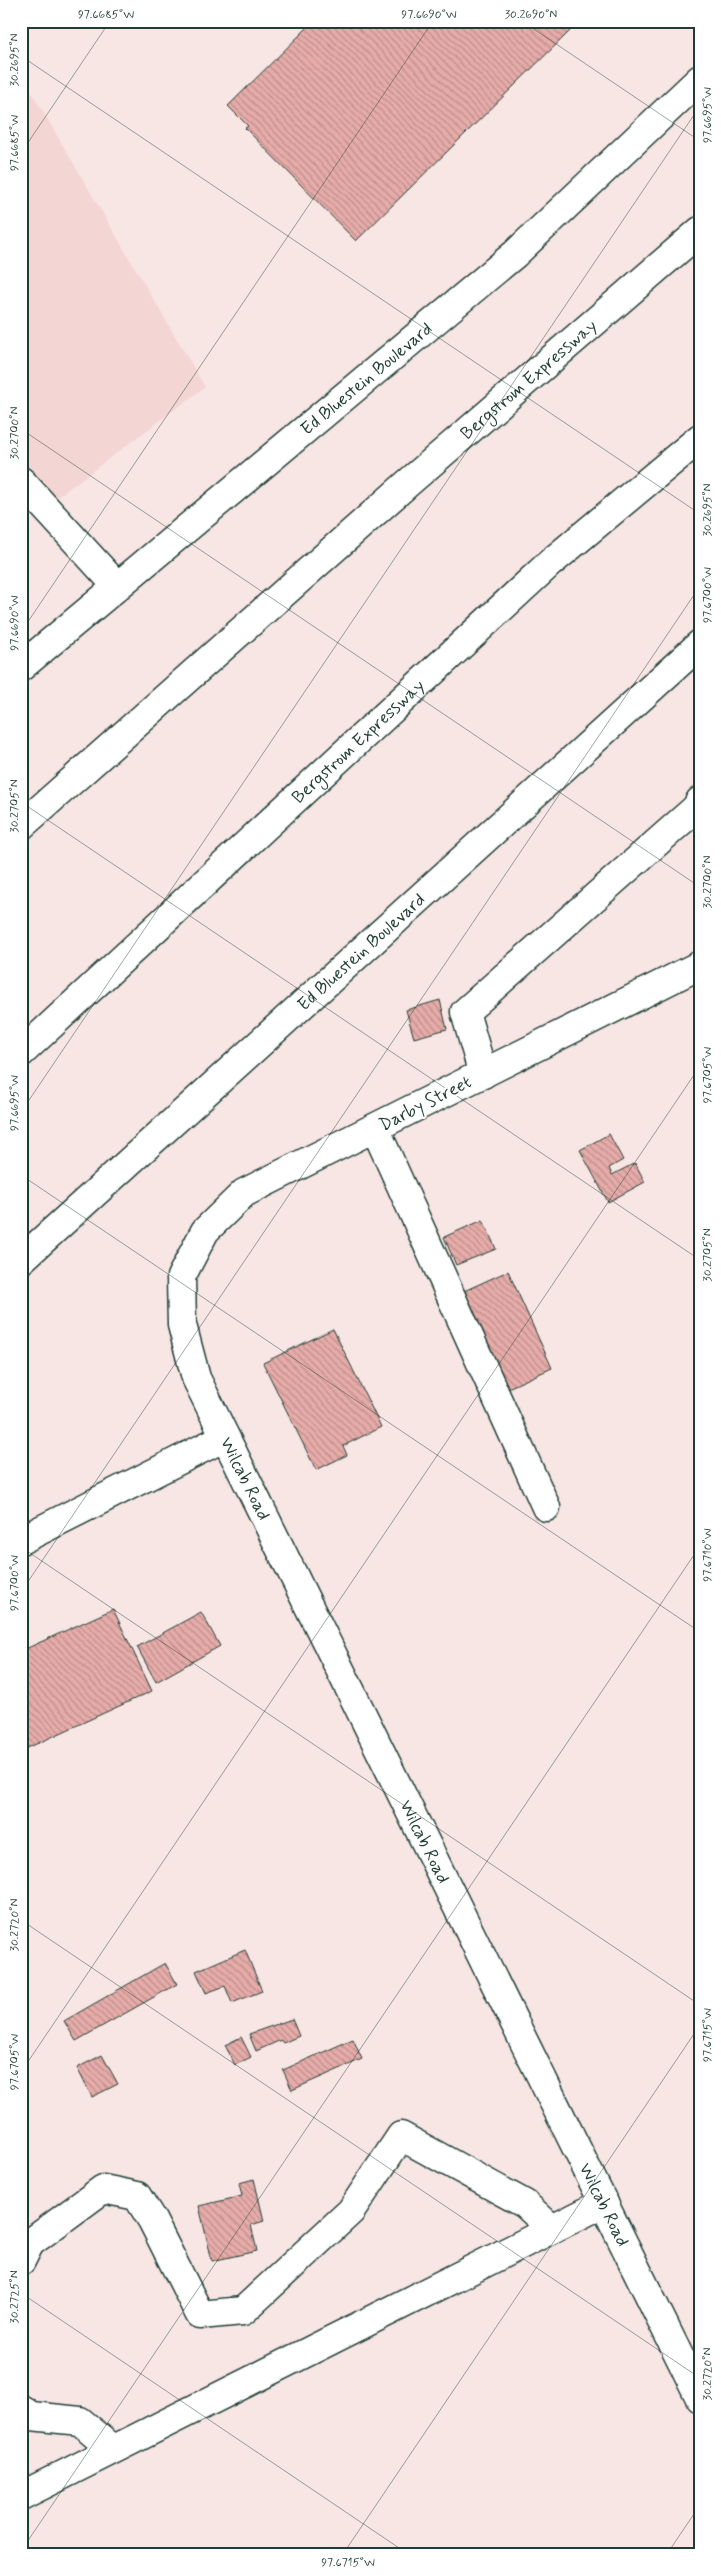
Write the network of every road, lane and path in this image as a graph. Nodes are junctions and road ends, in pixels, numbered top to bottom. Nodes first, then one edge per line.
1 (700, 79) edge
2 (700, 231) edge
3 (700, 438) edge
4 (21, 481) edge
5 (117, 586) junction
6 (700, 644) edge
7 (21, 667) edge
8 (700, 801) edge
9 (21, 826) edge
10 (700, 965) edge
11 (21, 1053) edge
12 (483, 1074) junction
13 (375, 1128) junction
14 (21, 1260) edge
15 (181, 1277) joint
16 (225, 1437) junction
17 (546, 1507) dead end
18 (21, 1540) edge
19 (604, 2204) junction
20 (552, 2229) junction
21 (21, 2261) edge
22 (700, 2398) edge
23 (21, 2409) edge
24 (114, 2449) junction
25 (21, 2496) edge

1 - 5 main road, Ed Bluestein Boulevard
2 - 9 main road, Bergstrom Expressway
3 - 11 main road, Bergstrom Expressway
4 - 5 main road
5 - 7 main road, Ed Bluestein Boulevard
6 - 14 main road, Ed Bluestein Boulevard
8 - 12 main road
10 - 12 main road, Darby Street
12 - 13 main road, Darby Street
13 - 15 main road, Darby Street
13 - 17 main road
15 - 16 main road, Wilcab Road
16 - 18 main road
16 - 19 main road, Wilcab Road
19 - 20 main road
19 - 22 main road, Wilcab Road
20 - 21 main road
20 - 24 main road
23 - 24 main road
24 - 25 main road

